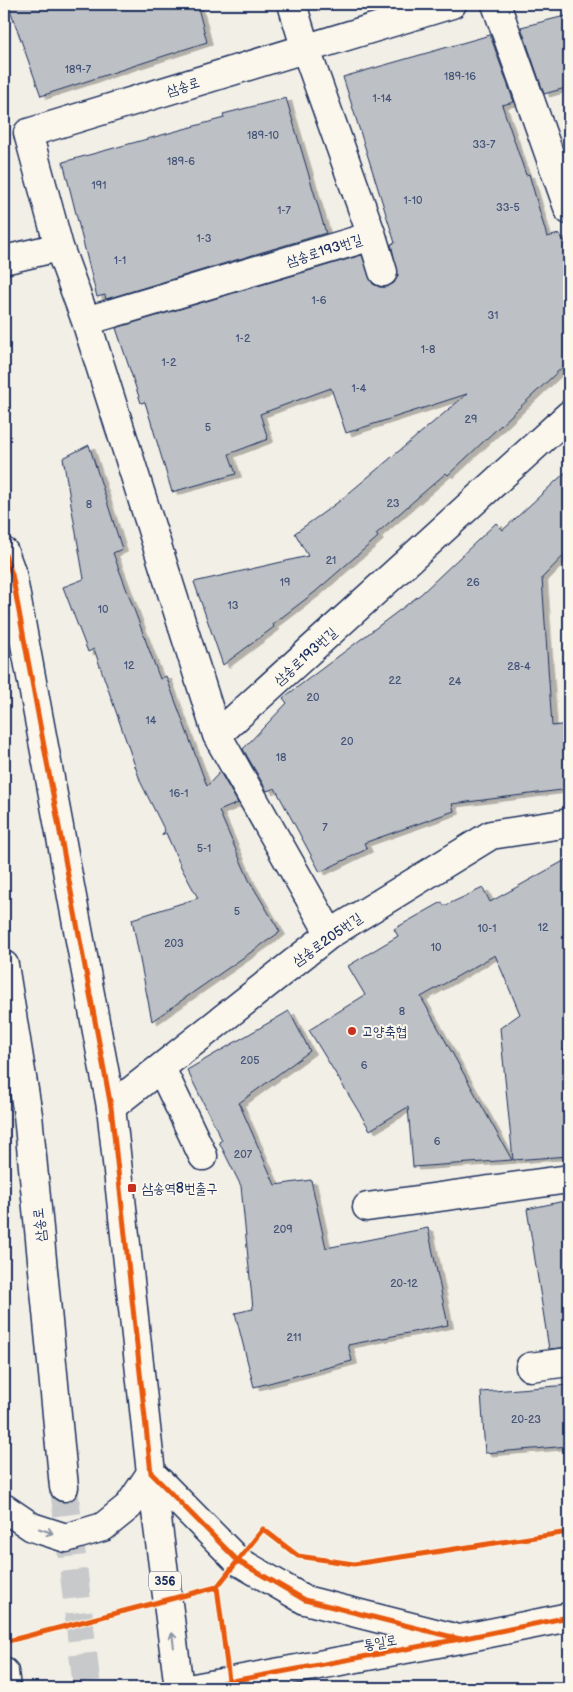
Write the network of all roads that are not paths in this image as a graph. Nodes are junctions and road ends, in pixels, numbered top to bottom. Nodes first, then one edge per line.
1 (292, 4) edge
2 (452, 4) edge
3 (496, 4) edge
4 (306, 50) junction
5 (569, 210) edge
6 (372, 236) junction
7 (59, 247) junction
8 (4, 260) edge
9 (383, 272) dead end
10 (86, 321) junction
11 (569, 415) edge
12 (4, 552) edge
13 (217, 735) junction
14 (569, 823) edge
15 (330, 934) junction
16 (4, 965) edge
17 (161, 1068) junction
18 (111, 1107) junction
19 (203, 1156) dead end
20 (569, 1178) edge
21 (367, 1207) dead end
22 (569, 1362) edge
23 (530, 1367) dead end
24 (151, 1473) junction
25 (64, 1487) tunnel mouth
26 (4, 1508) edge
27 (569, 1616) edge
28 (460, 1639) junction
29 (4, 1672) edge
30 (6, 1688) edge
31 (179, 1688) edge
32 (194, 1688) edge

1 - 4 street, 삼송로193번길
2 - 4 street, 삼송로
3 - 5 street
4 - 6 street, 삼송로193번길
4 - 7 street, 삼송로
6 - 9 street
6 - 10 street, 삼송로193번길
7 - 8 street
7 - 10 street
10 - 13 street
11 - 13 street, 삼송로193번길
12 - 18 street, 356
13 - 15 street
14 - 15 street, 삼송로205번길
15 - 17 street, 삼송로205번길
16 - 25 street, 삼송로
17 - 18 street, 삼송로205번길
17 - 19 street
18 - 24 street, 356
20 - 21 street
22 - 23 street
26 -> 24 street
24 - 28 street
31 -> 24 street, 356
27 - 28 street, 통일로
28 - 32 street, 통일로
29 - 30 street

